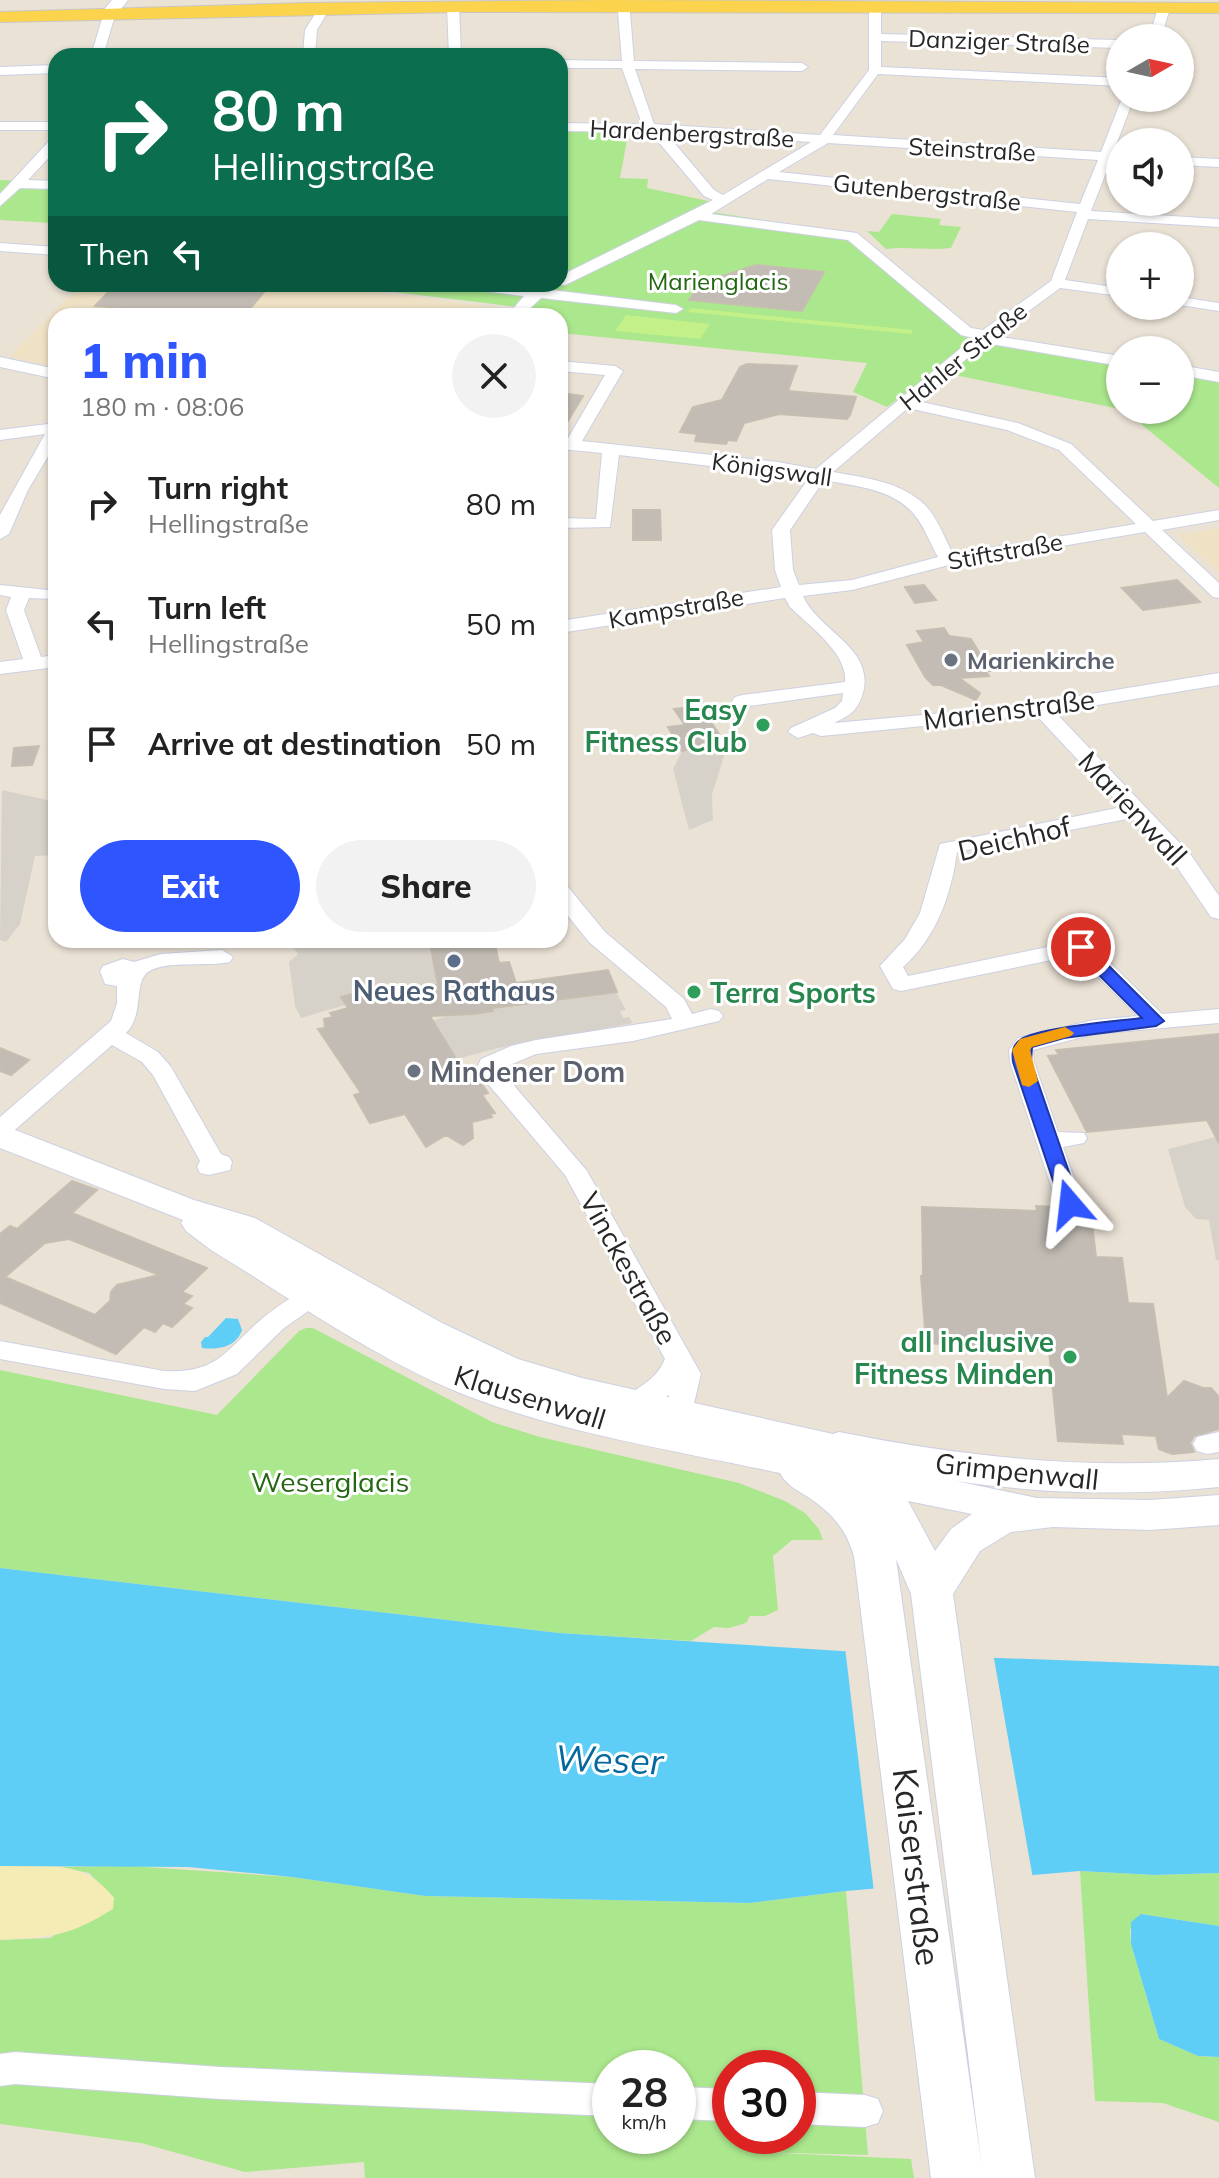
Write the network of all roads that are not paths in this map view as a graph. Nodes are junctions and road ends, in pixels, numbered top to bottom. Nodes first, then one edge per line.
1 (542, 0) edge
2 (764, 0) edge
3 (785, 0) edge
4 (927, 0) edge
5 (623, 2) edge
6 (326, 3) edge
7 (450, 3) edge
8 (875, 4) junction
9 (1166, 4) edge
10 (1219, 6) edge
11 (114, 7) edge
12 (0, 15) edge
13 (1160, 24) edge
14 (877, 37) junction
15 (1106, 44) edge
16 (100, 48) edge
17 (310, 48) edge
18 (454, 48) edge
19 (568, 64) edge
20 (628, 67) junction
21 (802, 67) dead end
22 (48, 69) edge
23 (875, 70) junction
24 (0, 71) edge
25 (1106, 81) edge
26 (1123, 112) edge
27 (0, 126) edge
28 (48, 126) edge
29 (568, 127) edge
30 (652, 127) junction
31 (823, 140) junction
32 (48, 151) edge
33 (1105, 157) junction
34 (1194, 162) edge
35 (1219, 163) edge
36 (768, 175) junction
37 (0, 176) edge
38 (21, 181) junction
39 (48, 184) edge
40 (723, 200) junction
41 (0, 202) edge
42 (1085, 212) junction
43 (697, 216) junction
44 (1219, 223) edge
45 (0, 247) edge
46 (48, 250) edge
47 (568, 278) edge
48 (1057, 283) junction
49 (1106, 290) edge
50 (513, 292) edge
51 (540, 292) edge
52 (534, 295) junction
53 (1194, 303) edge
54 (1219, 307) edge
55 (522, 308) edge
56 (676, 309) dead end
57 (984, 337) junction
58 (1106, 359) edge
59 (0, 362) edge
60 (568, 367) edge
61 (48, 372) edge
62 (1194, 373) edge
63 (1219, 377) edge
64 (906, 403) junction
65 (48, 429) edge
66 (0, 435) edge
67 (48, 442) edge
68 (568, 442) edge
69 (568, 445) edge
70 (611, 449) junction
71 (820, 474) junction
72 (1219, 515) edge
73 (568, 523) edge
74 (1147, 526) junction
75 (0, 534) edge
76 (948, 560) junction
77 (0, 590) edge
78 (792, 591) junction
79 (22, 592) junction
80 (1219, 593) edge
81 (48, 595) dead end
82 (568, 626) edge
83 (48, 662) edge
84 (34, 664) junction
85 (0, 668) edge
86 (1219, 679) edge
87 (856, 687) junction
88 (742, 701) dead end
89 (1041, 708) junction
90 (1135, 811) junction
91 (568, 902) edge
92 (1219, 912) edge
93 (222, 957) dead end
94 (711, 1016) dead end
95 (1219, 1016) edge
96 (1156, 1021) junction
97 (685, 1022) junction
98 (112, 1035) junction
99 (0, 1132) edge
100 (212, 1161) dead end
101 (1070, 1204) dead end
102 (327, 1288) junction
103 (0, 1350) edge
104 (679, 1359) junction
105 (680, 1413) junction
106 (637, 1416) junction
107 (816, 1442) junction
108 (1215, 1453) edge
109 (779, 1459) junction
110 (873, 1479) junction
111 (1054, 1491) junction
112 (913, 1507) junction
113 (1219, 1510) edge
114 (932, 1594) junction
115 (0, 2070) edge
116 (945, 2088) junction
117 (997, 2090) junction
118 (592, 2099) edge
119 (816, 2109) edge
120 (865, 2111) dead end
121 (956, 2176) edge
122 (1008, 2176) edge

1 - 7 main road
2 - 3 main road
4 - 9 main road
5 - 7 main road
5 - 8 main road
5 - 20 street
6 - 7 main road
6 - 11 main road
6 - 17 street
7 - 11 main road
7 - 18 street
8 - 9 main road
8 - 14 street
9 - 10 main road
9 - 13 street
11 - 12 main road
11 - 16 street
14 - 15 street, Danziger Straße
14 - 23 street
19 - 20 street
20 - 21 street
20 - 30 street
22 - 24 street
23 - 25 street
23 - 31 street
26 - 33 street, Hahler Straße
27 - 28 street
29 - 30 street, Hardenbergstraße
30 - 31 street, Hardenbergstraße
30 - 40 street
31 - 33 street, Steinstraße
31 - 36 street
32 - 38 street
33 - 42 street, Hahler Straße
34 - 35 street
36 - 40 street
36 - 42 street, Gutenbergstraße
37 - 38 street
38 - 39 street
38 - 41 street
40 - 43 street
42 - 44 street, Gutenbergstraße
42 - 48 street, Hahler Straße
43 - 47 street
43 - 57 street
45 - 46 street
48 - 49 street
48 - 57 street, Hahler Straße
50 - 52 street
51 - 52 street
52 - 55 street
52 - 56 street
53 - 54 street
57 - 58 street
57 - 64 street, Hahler Straße
59 - 61 street
60 - 68 street
62 - 63 street
64 - 71 street, Hahler Straße
64 - 74 street
65 - 66 street
67 - 75 street
69 - 70 street, Königswall
70 - 71 street, Königswall
70 - 73 street
71 - 76 street, Königswall
71 - 78 street, Hahler Straße
72 - 74 street, Stiftstraße
74 - 76 street, Stiftstraße
74 - 80 street
76 - 78 street, Stiftstraße
77 - 79 street
78 - 82 street, Kampstraße
78 - 87 street
79 - 81 street
79 - 84 street
83 - 84 street
84 - 85 street
86 - 89 street, Marienstraße
87 - 88 street
87 - 89 street, Marienstraße
89 - 90 street, Marienwall
90 - 92 street, Marienwall
90 - 96 street, Deichhof
91 - 97 street
93 - 98 street
94 - 97 street
95 - 96 street
96 - 101 street
97 - 104 street, Vinckestraße
98 - 99 street
98 - 100 street
99 - 102 main road, Klausenwall
102 - 103 street
102 - 106 main road, Klausenwall
104 - 105 street, Vinckestraße
104 - 106 street, Vinckestraße
105 - 106 main road, Klausenwall
105 - 107 main road, Klausenwall
106 - 109 main road, Klausenwall
107 - 110 main road, Klausenwall
107 - 112 main road, Grimpenwall
108 - 111 main road, Grimpenwall
109 - 110 main road, Klausenwall
109 - 112 main road
110 - 112 main road, Klausenwall
111 - 112 main road, Grimpenwall
111 - 113 main road, Grimpenwall
111 - 114 main road, Grimpenwall
112 - 114 main road, Klausenwall
112 - 116 main road, Kaiserstraße
114 - 117 main road, Kaiserstraße
115 - 118 street
116 - 117 main road
116 - 121 main road, Kaiserstraße
117 - 122 main road, Kaiserstraße
119 - 120 street

